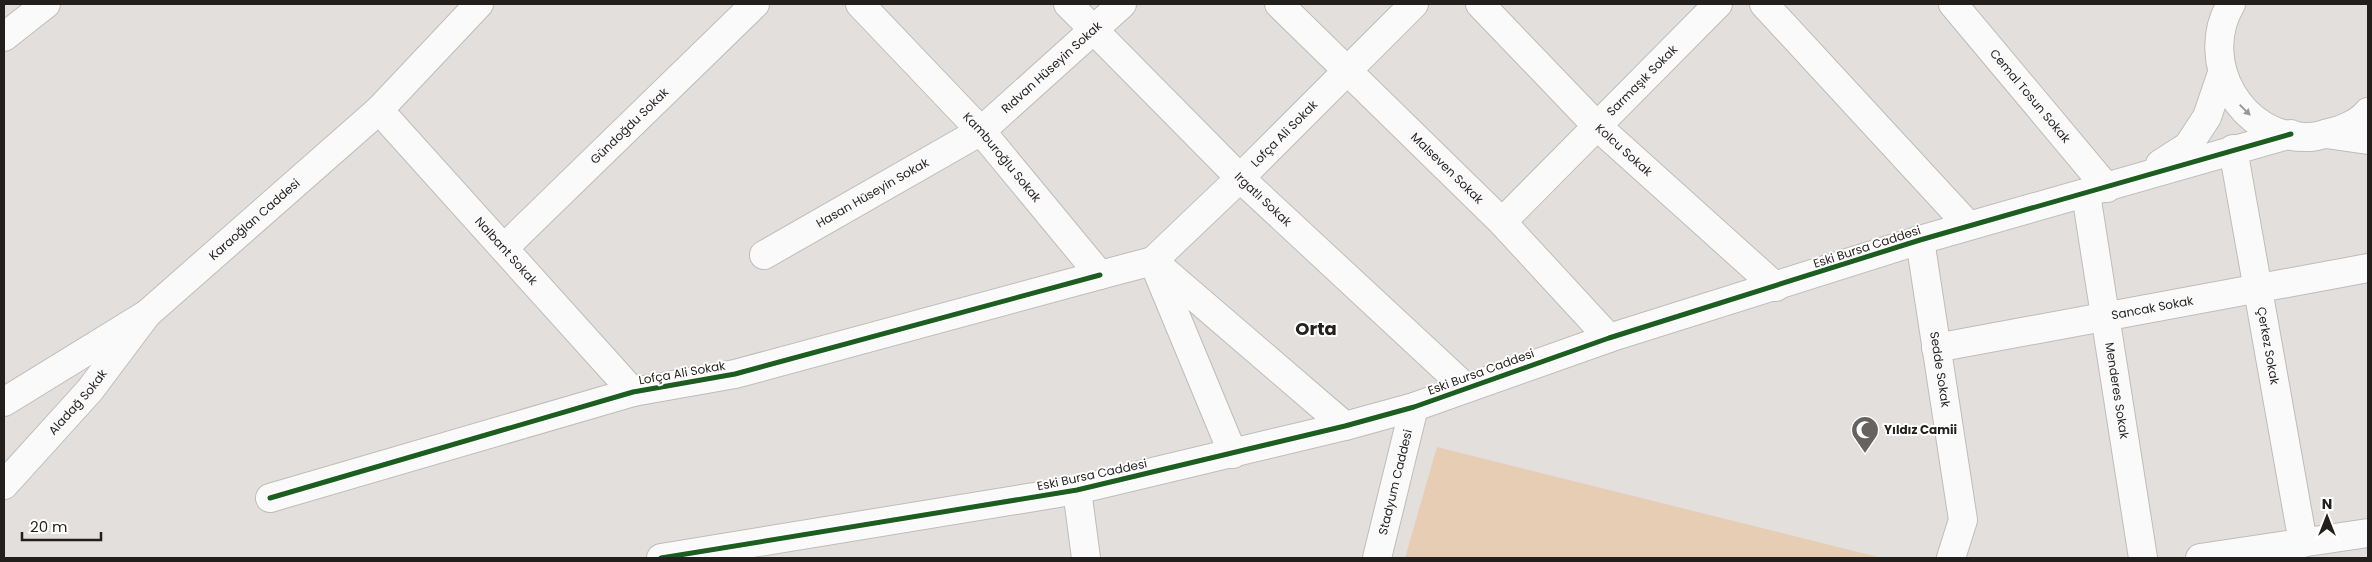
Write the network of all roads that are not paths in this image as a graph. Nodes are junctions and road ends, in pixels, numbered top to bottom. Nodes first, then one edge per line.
1 (46, 4) edge
2 (479, 4) edge
3 (755, 4) edge
4 (860, 4) edge
5 (1068, 4) edge
6 (1122, 4) edge
7 (1279, 4) edge
8 (1414, 4) edge
9 (1480, 4) edge
10 (1718, 4) edge
11 (1764, 4) edge
12 (1953, 4) edge
13 (2224, 8) edge
14 (1094, 30) junction
15 (4, 37) edge
16 (1348, 71) junction
17 (2222, 73) junction
18 (379, 110) junction
19 (2368, 112) edge
20 (1597, 126) junction
21 (981, 131) junction
22 (2291, 134) junction
23 (2325, 134) junction
24 (2368, 140) edge
25 (2233, 150) junction
26 (1240, 178) junction
27 (2138, 178) junction
28 (2097, 191) junction
29 (1502, 222) junction
30 (1968, 225) junction
31 (1920, 240) junction
32 (504, 248) junction
33 (764, 255) dead end
34 (1153, 261) junction
35 (2368, 268) edge
36 (1100, 275) junction
37 (1776, 287) junction
38 (2257, 289) junction
39 (147, 314) junction
40 (2106, 316) junction
41 (1609, 338) junction
42 (1936, 348) junction
43 (1465, 387) junction
44 (632, 392) junction
45 (4, 402) edge
46 (1414, 407) junction
47 (1345, 426) junction
48 (1233, 454) junction
49 (4, 485) edge
50 (1076, 490) junction
51 (270, 498) dead end
52 (2368, 533) edge
53 (2303, 543) junction
54 (661, 558) edge
55 (1086, 558) edge
56 (1377, 558) edge
57 (1951, 558) edge
58 (2143, 558) edge
59 (2200, 558) edge

1 - 15 street
2 - 18 street, Karaoğlan Caddesi
3 - 32 street, Gündoğdu Sokak
4 - 21 street, Kamburoğlu Sokak
5 - 14 street, Irgatlı Sokak
6 - 14 street, Rıdvan Hüseyin Sokak
7 - 16 street, Malseven Sokak
8 - 16 street, Lofça Ali Sokak
9 - 20 street, Kolcu Sokak
10 - 20 street, Sarmaşık Sokak
11 - 30 street
12 - 28 street, Cemal Tosun Sokak
13 - 17 street
14 - 21 street, Rıdvan Hüseyin Sokak
14 - 26 street, Irgatlı Sokak
16 - 26 street, Lofça Ali Sokak
16 - 29 street, Malseven Sokak
17 -> 22 street
17 - 27 street
18 - 32 street, Nalbant Sokak
18 - 39 street, Karaoğlan Caddesi
19 - 23 street
20 - 29 street, Sarmaşık Sokak
20 - 37 street, Kolcu Sokak
21 - 33 street, Hasan Hüseyin Sokak
21 - 36 street, Kamburoğlu Sokak
22 - 23 street
22 - 25 street, Eski Bursa Caddesi
23 - 24 street
25 - 27 street, Eski Bursa Caddesi
25 - 38 street, Çerkez Sokak
26 - 34 street, Lofça Ali Sokak
26 - 43 street, Irgatlı Sokak
27 - 28 street, Eski Bursa Caddesi
28 - 30 street, Eski Bursa Caddesi
28 - 40 street, Menderes Sokak
29 - 41 street, Malseven Sokak
30 - 31 street, Eski Bursa Caddesi
31 - 37 street, Eski Bursa Caddesi
31 - 42 street, Sedde Sokak
32 - 44 street, Nalbant Sokak
34 - 36 street
34 - 47 street
34 - 48 street
35 - 38 street, Sancak Sokak
36 - 44 street, Lofça Ali Sokak
37 - 41 street, Eski Bursa Caddesi
38 - 40 street, Sancak Sokak
38 - 53 street, Çerkez Sokak
39 - 45 street, Karaoğlan Caddesi
39 - 49 street, Aladağ Sokak
40 - 42 street, Sancak Sokak
40 - 58 street, Menderes Sokak
41 - 43 street, Eski Bursa Caddesi
42 - 57 street, Sedde Sokak
43 - 46 street, Eski Bursa Caddesi
44 - 51 street, Lofça Ali Sokak
46 - 47 street, Eski Bursa Caddesi
46 - 56 street, Stadyum Caddesi
47 - 48 street, Eski Bursa Caddesi
48 - 50 street, Eski Bursa Caddesi
50 - 54 street, Eski Bursa Caddesi
50 - 55 street
52 - 53 street
53 - 59 street

